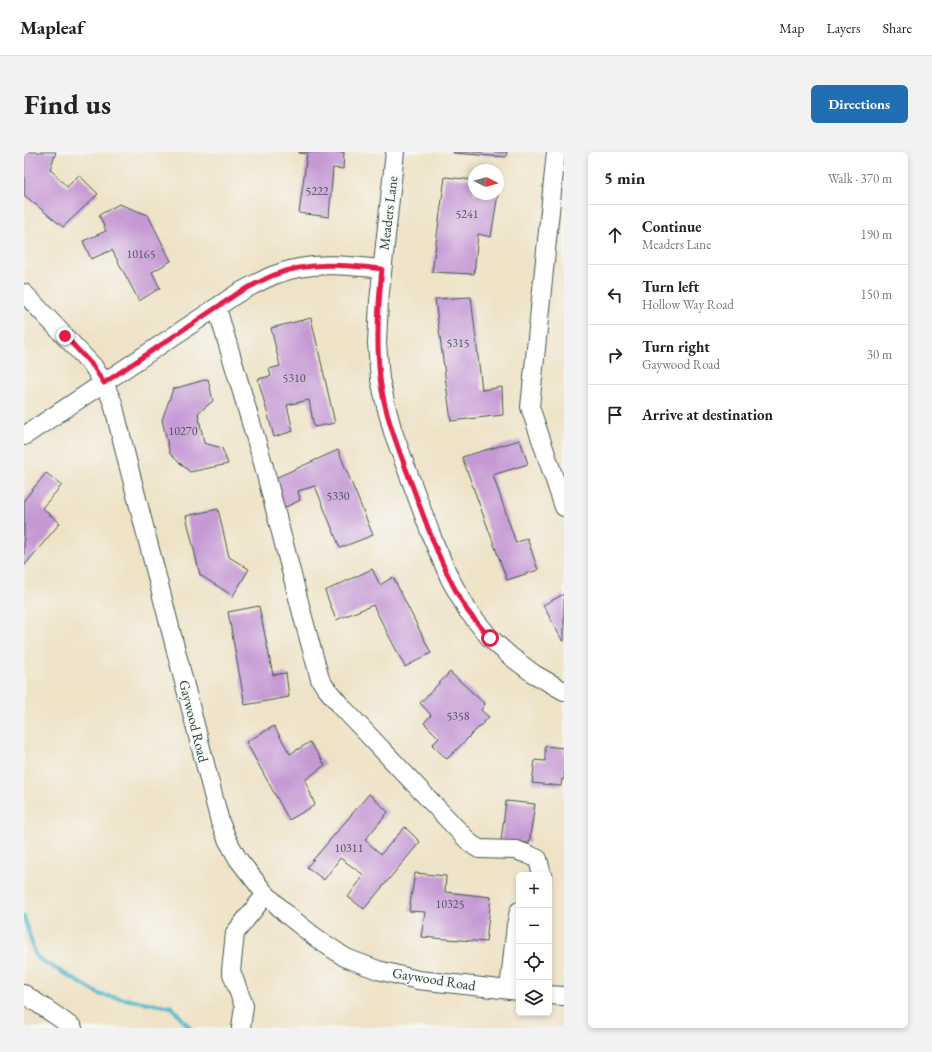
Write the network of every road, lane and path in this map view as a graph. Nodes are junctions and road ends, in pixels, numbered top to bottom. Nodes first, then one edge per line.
1 (395, 152) edge
2 (556, 152) edge
3 (382, 269) junction
4 (24, 293) edge
5 (217, 308) junction
6 (104, 383) junction
7 (24, 436) edge
8 (564, 507) edge
9 (564, 691) edge
10 (541, 872) edge
11 (266, 894) junction
12 (516, 925) edge
13 (514, 990) edge
14 (24, 994) edge
15 (552, 995) edge
16 (564, 996) edge
17 (73, 1028) edge
18 (241, 1028) edge

1 - 3 street, Meaders Lane
2 - 8 street
3 - 5 street
3 - 9 street, Meaders Lane
4 - 6 street, Gaywood Road
5 - 6 street
5 - 10 street
6 - 7 street
6 - 11 street, Gaywood Road
11 - 13 street, Gaywood Road
11 - 18 street
12 - 13 street
14 - 17 street
15 - 16 street

